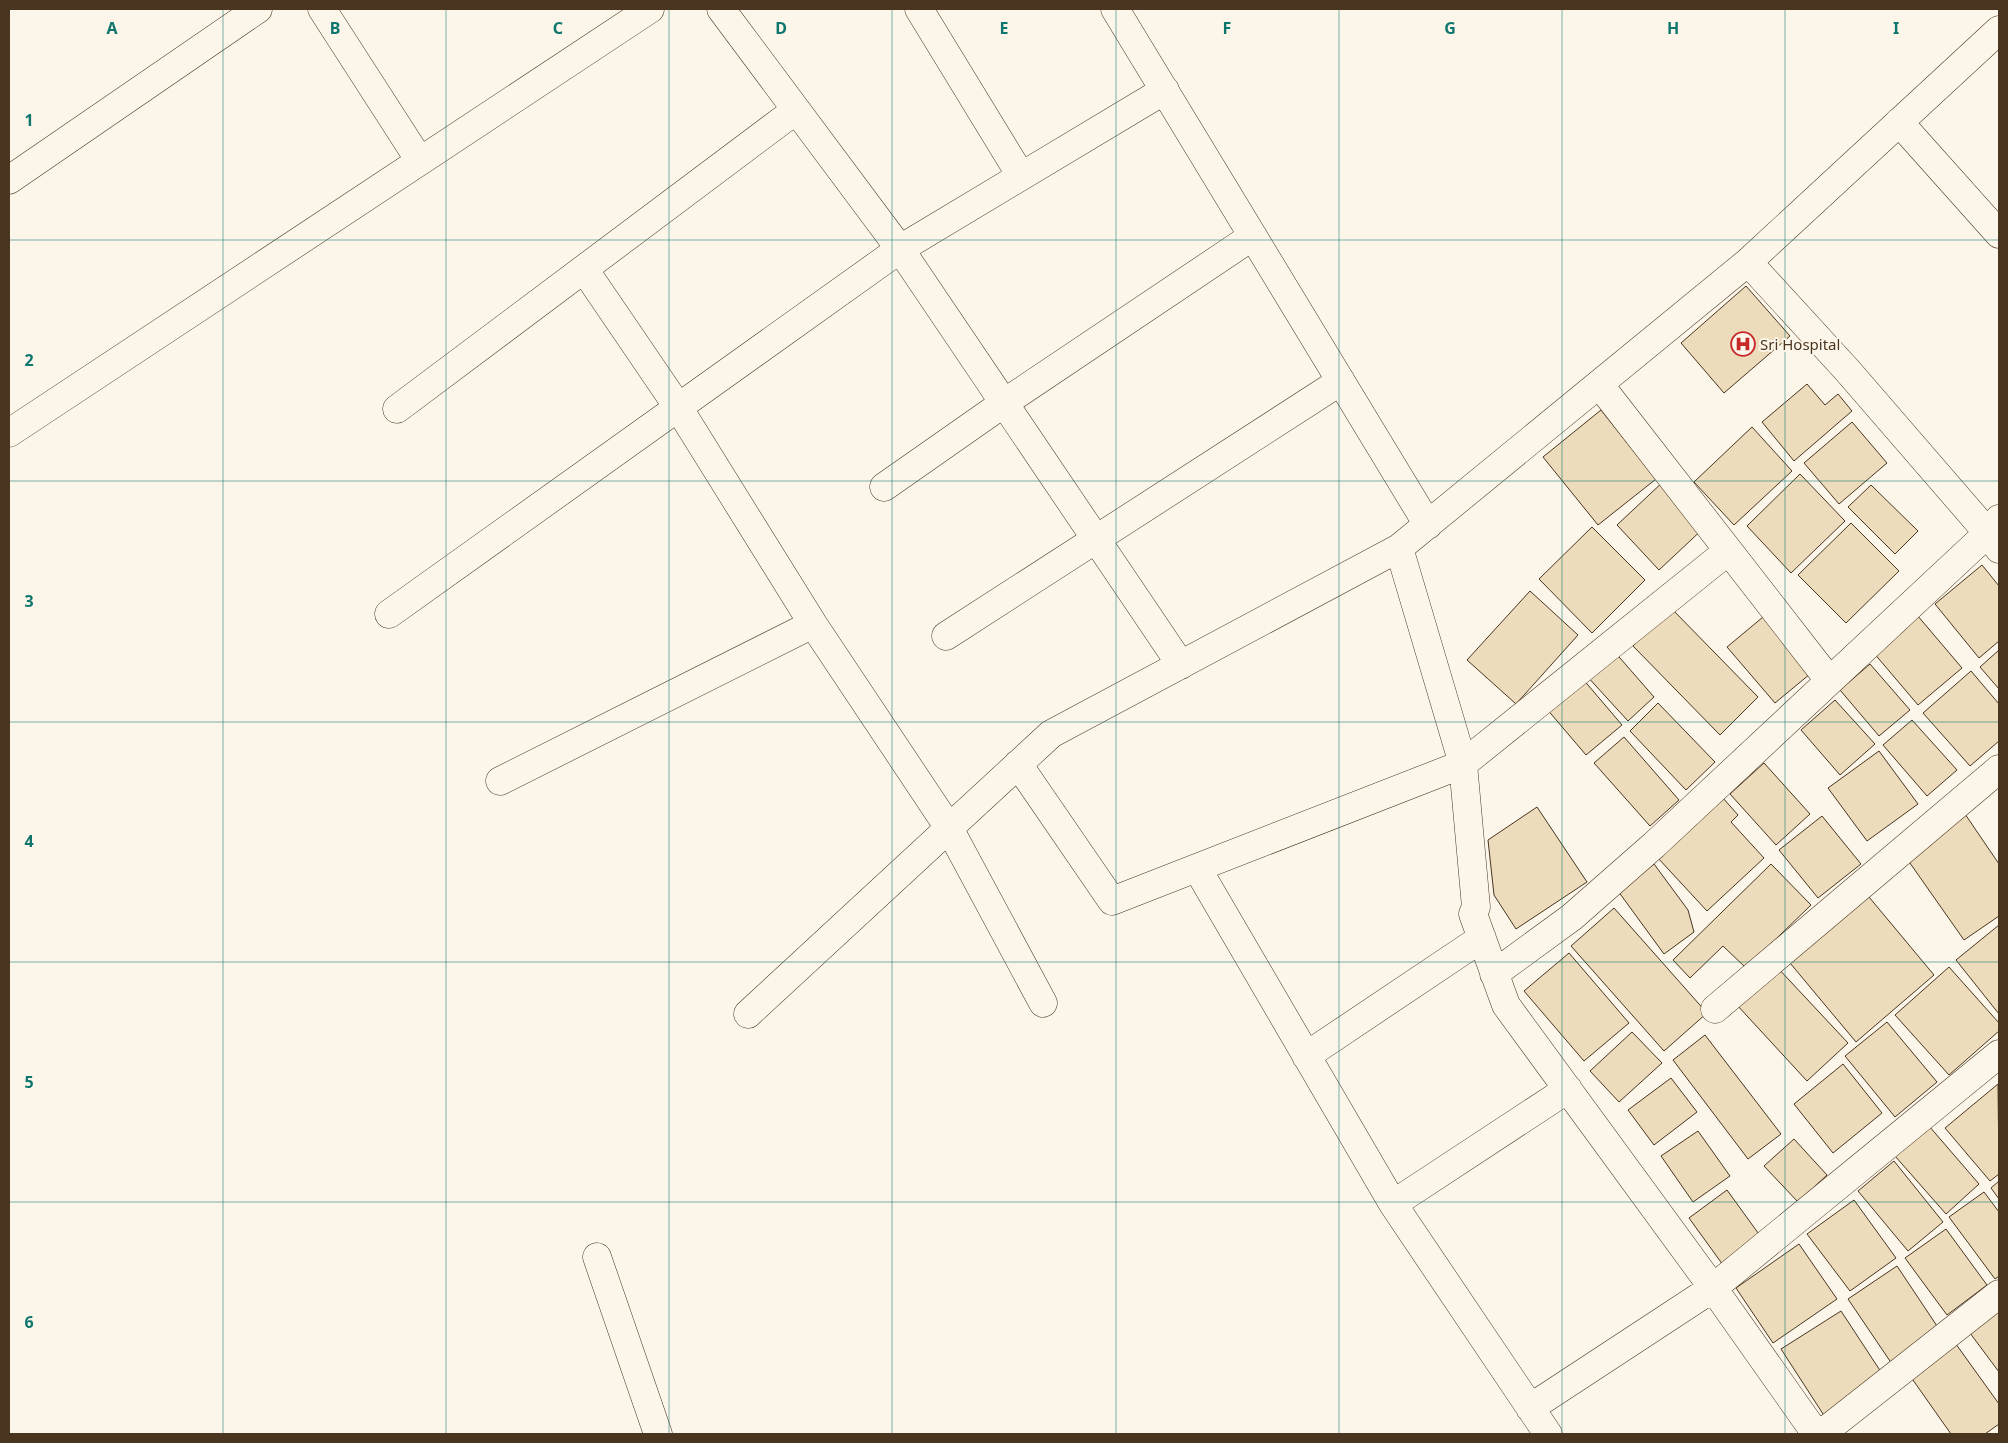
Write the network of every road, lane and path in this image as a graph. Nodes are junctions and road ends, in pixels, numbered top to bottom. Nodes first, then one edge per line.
1 (258, 9) edge
2 (322, 9) edge
3 (650, 9) edge
4 (721, 9) edge
5 (919, 9) edge
6 (1116, 9) edge
7 (1999, 30) edge
8 (1164, 90) junction
9 (796, 110) junction
10 (1899, 122) junction
11 (420, 161) junction
12 (1021, 176) junction
13 (9, 180) edge
14 (1999, 234) edge
15 (1253, 236) junction
16 (900, 249) junction
17 (1748, 262) junction
18 (584, 269) junction
19 (1341, 381) junction
20 (1599, 384) junction
21 (1004, 403) junction
22 (678, 407) junction
23 (397, 409) dead end
24 (9, 433) edge
25 (884, 487) dead end
26 (1428, 525) junction
27 (1996, 534) edge
28 (1096, 540) junction
29 (1399, 548) junction
30 (1728, 551) junction
31 (389, 614) dead end
32 (813, 624) junction
33 (946, 636) dead end
34 (1181, 665) junction
35 (1829, 680) junction
36 (1018, 764) junction
37 (1463, 764) junction
38 (1999, 769) edge
39 (500, 781) dead end
40 (949, 828) junction
41 (1196, 868) junction
42 (1482, 938) junction
43 (1494, 974) junction
44 (1042, 1003) dead end
45 (1715, 1009) dead end
46 (748, 1014) dead end
47 (1999, 1054) edge
48 (1306, 1056) junction
49 (1568, 1089) junction
50 (1393, 1204) junction
51 (597, 1257) dead end
52 (1713, 1288) junction
53 (1999, 1294) edge
54 (1530, 1408) junction
55 (658, 1434) edge
56 (1548, 1434) edge
57 (1816, 1434) edge
58 (1821, 1434) edge

1 - 13 street
2 - 11 street
3 - 11 street
4 - 9 street
5 - 12 street
6 - 8 street
7 - 10 street
8 - 12 street
8 - 15 street
9 - 16 street
9 - 18 street
10 - 14 street
10 - 17 street
11 - 24 street
12 - 16 street
15 - 19 street
15 - 21 street
16 - 21 street
16 - 22 street
17 - 20 street
17 - 27 street
18 - 22 street
18 - 23 street
19 - 26 street
19 - 28 street
20 - 26 street
20 - 30 street
21 - 25 street
21 - 28 street
22 - 31 street
22 - 32 street
26 - 29 street
27 - 35 street
28 - 33 street
28 - 34 street
29 - 34 street
29 - 37 street
30 - 35 street
30 - 37 street
32 - 39 street
32 - 40 street
34 - 36 street
35 - 43 street
36 - 40 street
36 - 41 street
37 - 41 street
37 - 42 street
38 - 45 street
40 - 44 street
40 - 46 street
41 - 48 street
42 - 43 street
42 - 48 street
43 - 49 street
47 - 52 street
48 - 50 street
49 - 50 street
49 - 52 street
50 - 54 street
51 - 55 street
52 - 54 street
52 - 57 street
53 - 58 street
54 - 56 street

